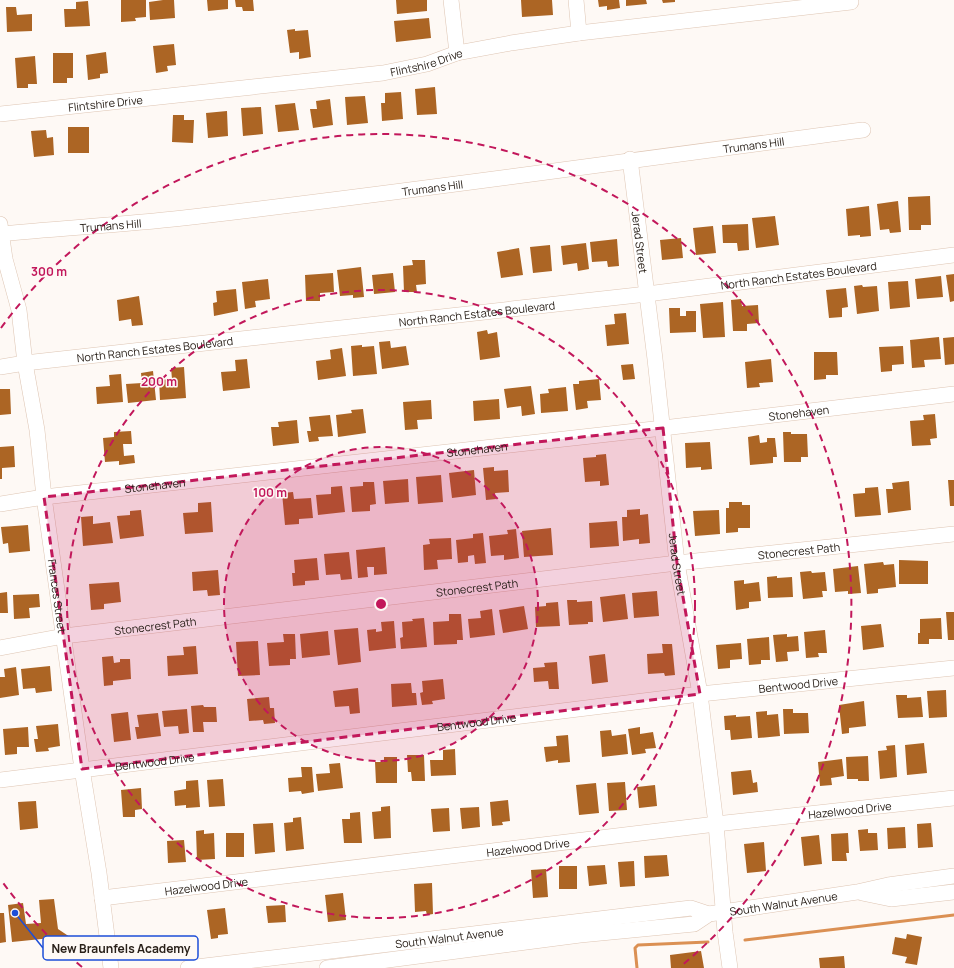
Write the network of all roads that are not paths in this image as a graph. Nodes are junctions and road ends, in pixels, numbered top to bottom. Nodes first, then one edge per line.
1 (451, 0) edge
2 (576, 0) edge
3 (851, 2) dead end
4 (579, 33) junction
5 (457, 53) junction
6 (0, 114) edge
7 (864, 130) dead end
8 (630, 160) junction
9 (0, 231) edge
10 (954, 255) edge
11 (647, 294) junction
12 (25, 363) junction
13 (0, 367) edge
14 (954, 394) edge
15 (663, 428) junction
16 (44, 497) junction
17 (0, 504) edge
18 (954, 534) edge
19 (677, 563) junction
20 (64, 636) junction
21 (0, 648) edge
22 (954, 668) edge
23 (700, 694) junction
24 (82, 769) junction
25 (0, 780) edge
26 (954, 798) edge
27 (716, 824) junction
28 (954, 876) edge
29 (857, 892) junction
30 (954, 892) edge
31 (102, 898) junction
32 (716, 913) junction
33 (354, 966) edge
34 (112, 968) edge
35 (188, 968) edge
36 (327, 968) edge
37 (730, 968) edge

1 - 5 street
2 - 4 street
3 - 4 street, Flintshire Drive
4 - 5 street, Flintshire Drive
5 - 6 street, Flintshire Drive
7 - 8 street, Trumans Hill
8 - 9 street, Trumans Hill
8 - 11 street, Jerad Street
9 - 12 street, Frances Street
10 - 11 street, North Ranch Estates Boulevard
11 - 12 street, North Ranch Estates Boulevard
11 - 15 street, Jerad Street
12 - 13 street, North Ranch Estates Boulevard
12 - 16 street, Frances Street
14 - 15 street, Stonehaven
15 - 16 street, Stonehaven
15 - 19 street, Jerad Street
16 - 17 street, Stonehaven
16 - 20 street, Frances Street
18 - 19 street, Stonecrest Path
19 - 20 street, Stonecrest Path
19 - 23 street, Jerad Street
20 - 21 street, Stonecrest Path
20 - 24 street, Frances Street
22 - 23 street, Bentwood Drive
23 - 24 street, Bentwood Drive
23 - 27 street, Jerad Street
24 - 25 street, Bentwood Drive
24 - 31 street, Frances Street
26 - 27 street, Hazelwood Drive
27 - 31 street, Hazelwood Drive
27 - 32 street, Jerad Street
28 - 29 street, South Walnut Avenue
29 - 30 street, South Walnut Avenue
29 - 32 street, South Walnut Avenue
31 - 34 street, Frances Street
32 - 33 street, South Walnut Avenue
32 - 35 street, South Walnut Avenue
32 - 37 street, Jerad Street
33 - 36 street, South Walnut Avenue

